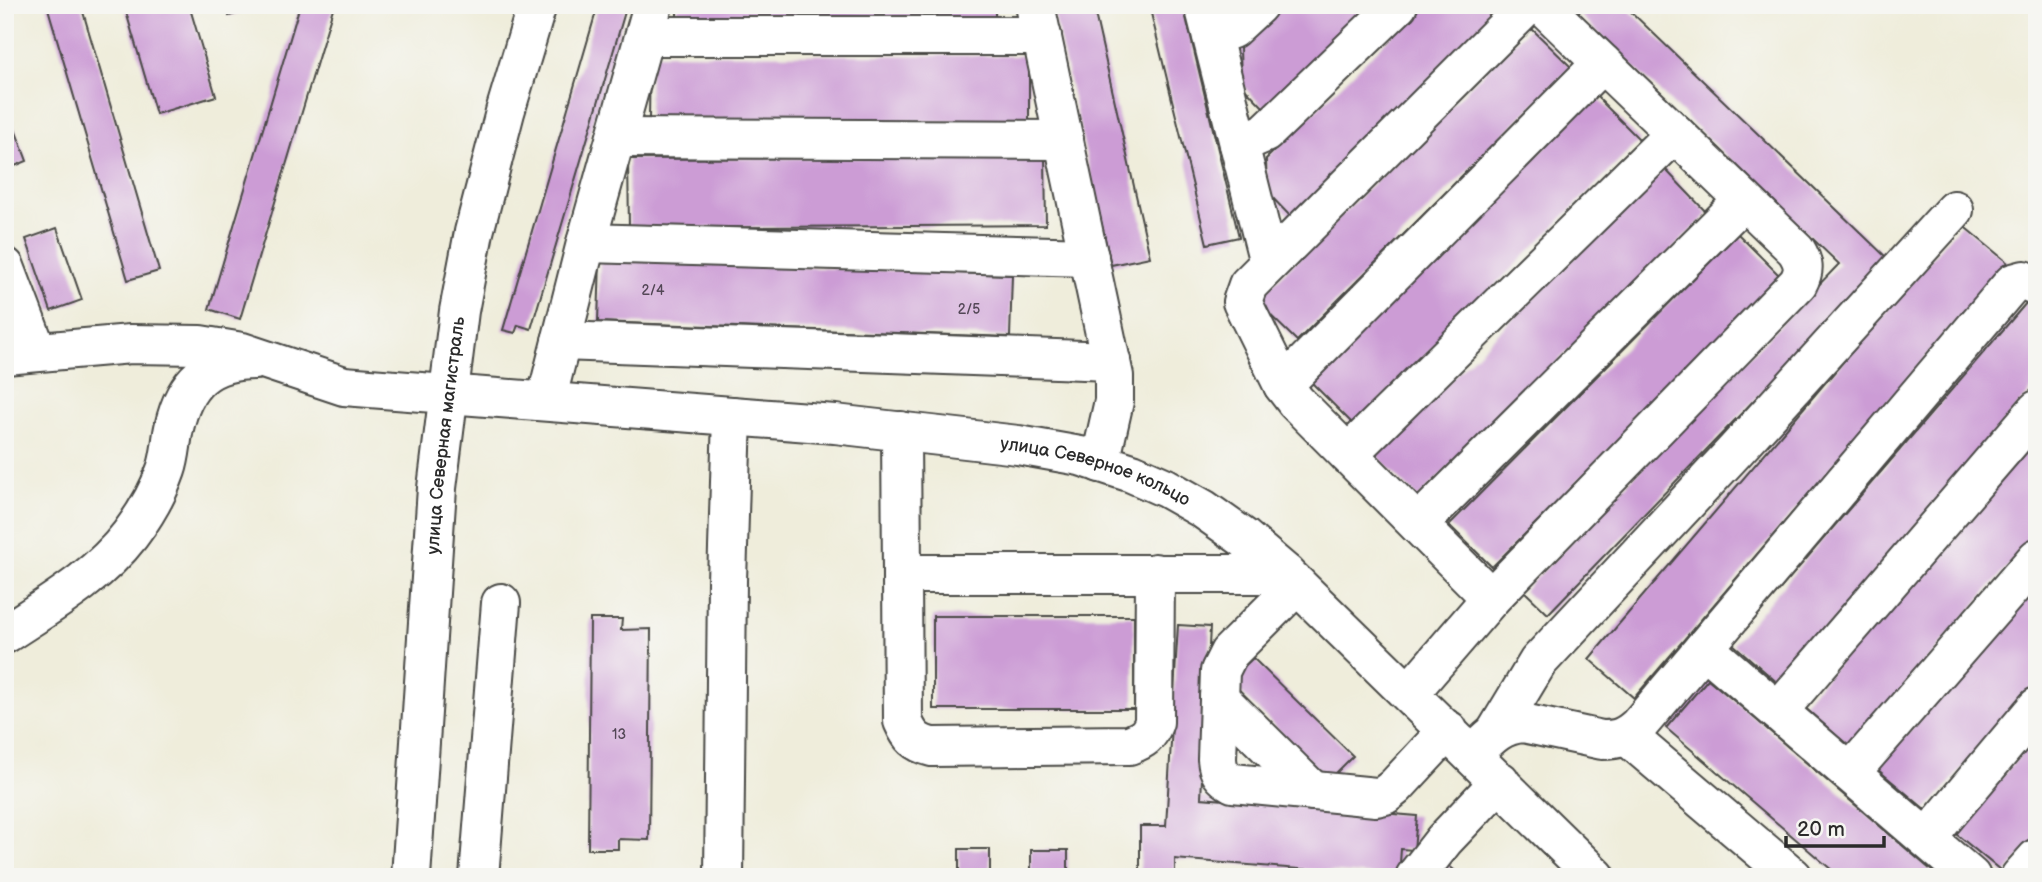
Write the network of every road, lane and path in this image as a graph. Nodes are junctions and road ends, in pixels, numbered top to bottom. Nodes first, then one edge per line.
1 (537, 5) edge
2 (1258, 5) edge
3 (1398, 5) edge
4 (1528, 5) edge
5 (1542, 5) edge
6 (649, 21) edge
7 (1038, 21) edge
8 (1208, 21) edge
9 (1602, 63) junction
10 (1675, 133) junction
11 (616, 138) junction
12 (1064, 140) junction
13 (1239, 144) junction
14 (1744, 200) junction
15 (1954, 210) dead end
16 (586, 243) junction
17 (1089, 257) junction
18 (1269, 263) junction
19 (5, 267) edge
20 (2037, 286) edge
21 (561, 341) junction
22 (21, 353) edge
23 (271, 360) junction
24 (1111, 361) junction
25 (1283, 385) junction
26 (448, 394) junction
27 (545, 401) junction
28 (2037, 410) edge
29 (732, 416) junction
30 (901, 431) junction
31 (1348, 454) junction
32 (1100, 463) junction
33 (1418, 524) junction
34 (2037, 558) edge
35 (1155, 573) junction
36 (902, 574) junction
37 (1292, 580) junction
38 (1491, 598) junction
39 (500, 603) dead end
40 (5, 634) edge
41 (1704, 648) junction
42 (1409, 692) junction
43 (1219, 698) junction
44 (2037, 707) edge
45 (1778, 711) junction
46 (1627, 736) junction
47 (1472, 738) junction
48 (1850, 773) junction
49 (1500, 782) junction
50 (1313, 791) junction
51 (1927, 838) junction
52 (2037, 858) edge
53 (411, 877) edge
54 (479, 877) edge
55 (724, 877) edge
56 (1415, 877) edge
57 (1596, 877) edge
58 (1793, 877) edge
59 (1971, 877) edge
60 (2020, 877) edge

1 - 26 street, улица Северная магистраль
2 - 8 street
3 - 13 street
4 - 18 street
5 - 9 street
6 - 7 street
6 - 11 street
7 - 12 street
8 - 13 street
9 - 10 street
9 - 25 street
10 - 14 street
10 - 31 street
11 - 12 street
11 - 16 street
12 - 17 street
13 - 18 street
14 - 33 street
14 - 38 street
15 - 47 street
16 - 17 street
16 - 21 street
17 - 24 street
18 - 25 street
19 - 22 street
20 - 41 street
21 - 24 street
21 - 27 street
22 - 23 street, улица Северное кольцо
23 - 26 street, улица Северное кольцо
23 - 40 street
24 - 32 street
25 - 31 street
26 - 27 street, улица Северное кольцо
26 - 53 street, улица Северная магистраль
27 - 29 street, улица Северное кольцо
28 - 45 street
29 - 30 street, улица Северное кольцо
29 - 55 street
30 - 32 street, улица Северное кольцо
30 - 36 street
31 - 33 street
32 - 37 street, улица Северное кольцо
33 - 38 street
34 - 48 street
35 - 36 street
35 - 36 street
35 - 37 street
37 - 42 street, улица Северное кольцо
37 - 43 street
38 - 42 street
39 - 54 street
41 - 45 street
41 - 46 street
42 - 47 street, улица Северное кольцо
43 - 50 street
43 - 50 street
44 - 51 street
45 - 48 street
46 - 47 street
46 - 58 street
47 - 49 street, улица Северное кольцо
47 - 50 street
48 - 51 street
49 - 56 street
49 - 57 street, улица Северное кольцо
51 - 59 street
52 - 60 street

